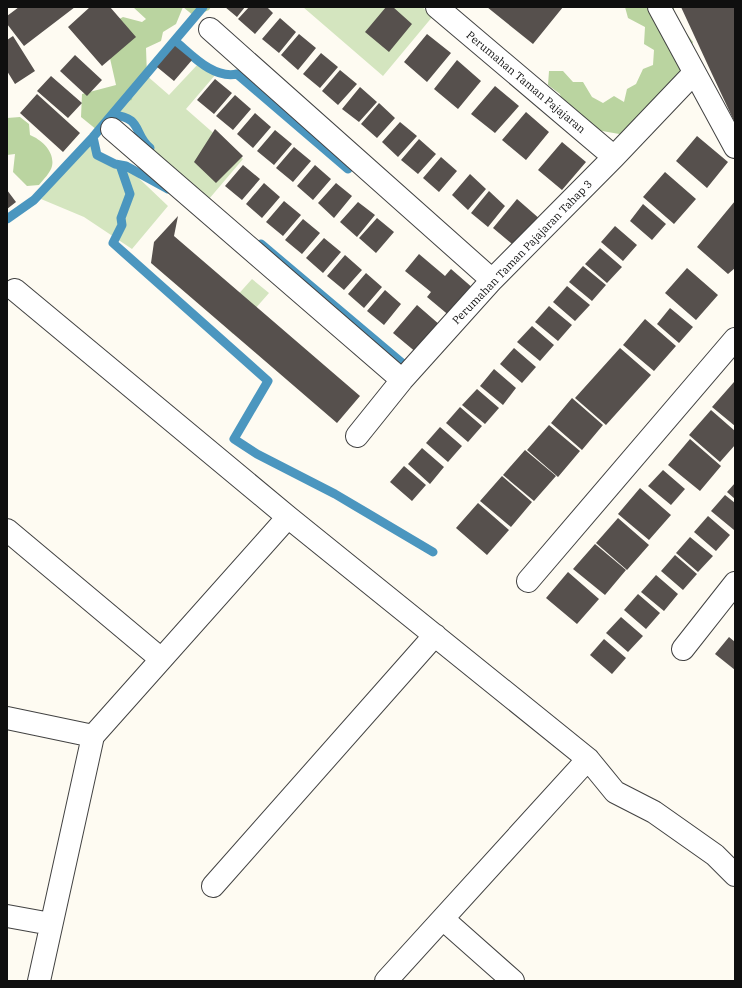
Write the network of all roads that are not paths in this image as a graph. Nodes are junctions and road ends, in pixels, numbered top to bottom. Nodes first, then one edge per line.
1 (437, 7) edge
2 (659, 7) edge
3 (210, 29) dead end
4 (694, 73) junction
5 (112, 129) dead end
6 (735, 147) edge
7 (614, 158) junction
8 (492, 280) junction
9 (15, 290) dead end
10 (735, 339) edge
11 (402, 380) junction
12 (357, 436) dead end
13 (288, 517) junction
14 (7, 530) edge
15 (528, 581) dead end
16 (735, 583) edge
17 (435, 635) junction
18 (682, 649) dead end
19 (160, 659) junction
20 (7, 718) edge
21 (93, 736) junction
22 (588, 759) junction
23 (735, 875) edge
24 (213, 886) dead end
25 (7, 916) edge
26 (442, 919) junction
27 (51, 924) junction
28 (39, 981) edge
29 (386, 981) edge
30 (513, 981) edge

1 - 7 street, Perumahan Taman Pajajaran
2 - 4 street
3 - 8 street
4 - 6 street
4 - 7 street, Perumahan Taman Pajajaran Tahap 3
5 - 11 street
7 - 8 street, Perumahan Taman Pajajaran Tahap 3
8 - 11 street, Perumahan Taman Pajajaran Tahap 3
9 - 13 street
10 - 15 street
11 - 12 street, Perumahan Taman Pajajaran Tahap 3
13 - 17 street
13 - 19 street
14 - 19 street
16 - 18 street
17 - 22 street
17 - 24 street
19 - 21 street
20 - 21 street
21 - 27 street
22 - 23 street
22 - 26 street
25 - 27 street
26 - 29 street
26 - 30 street
27 - 28 street

